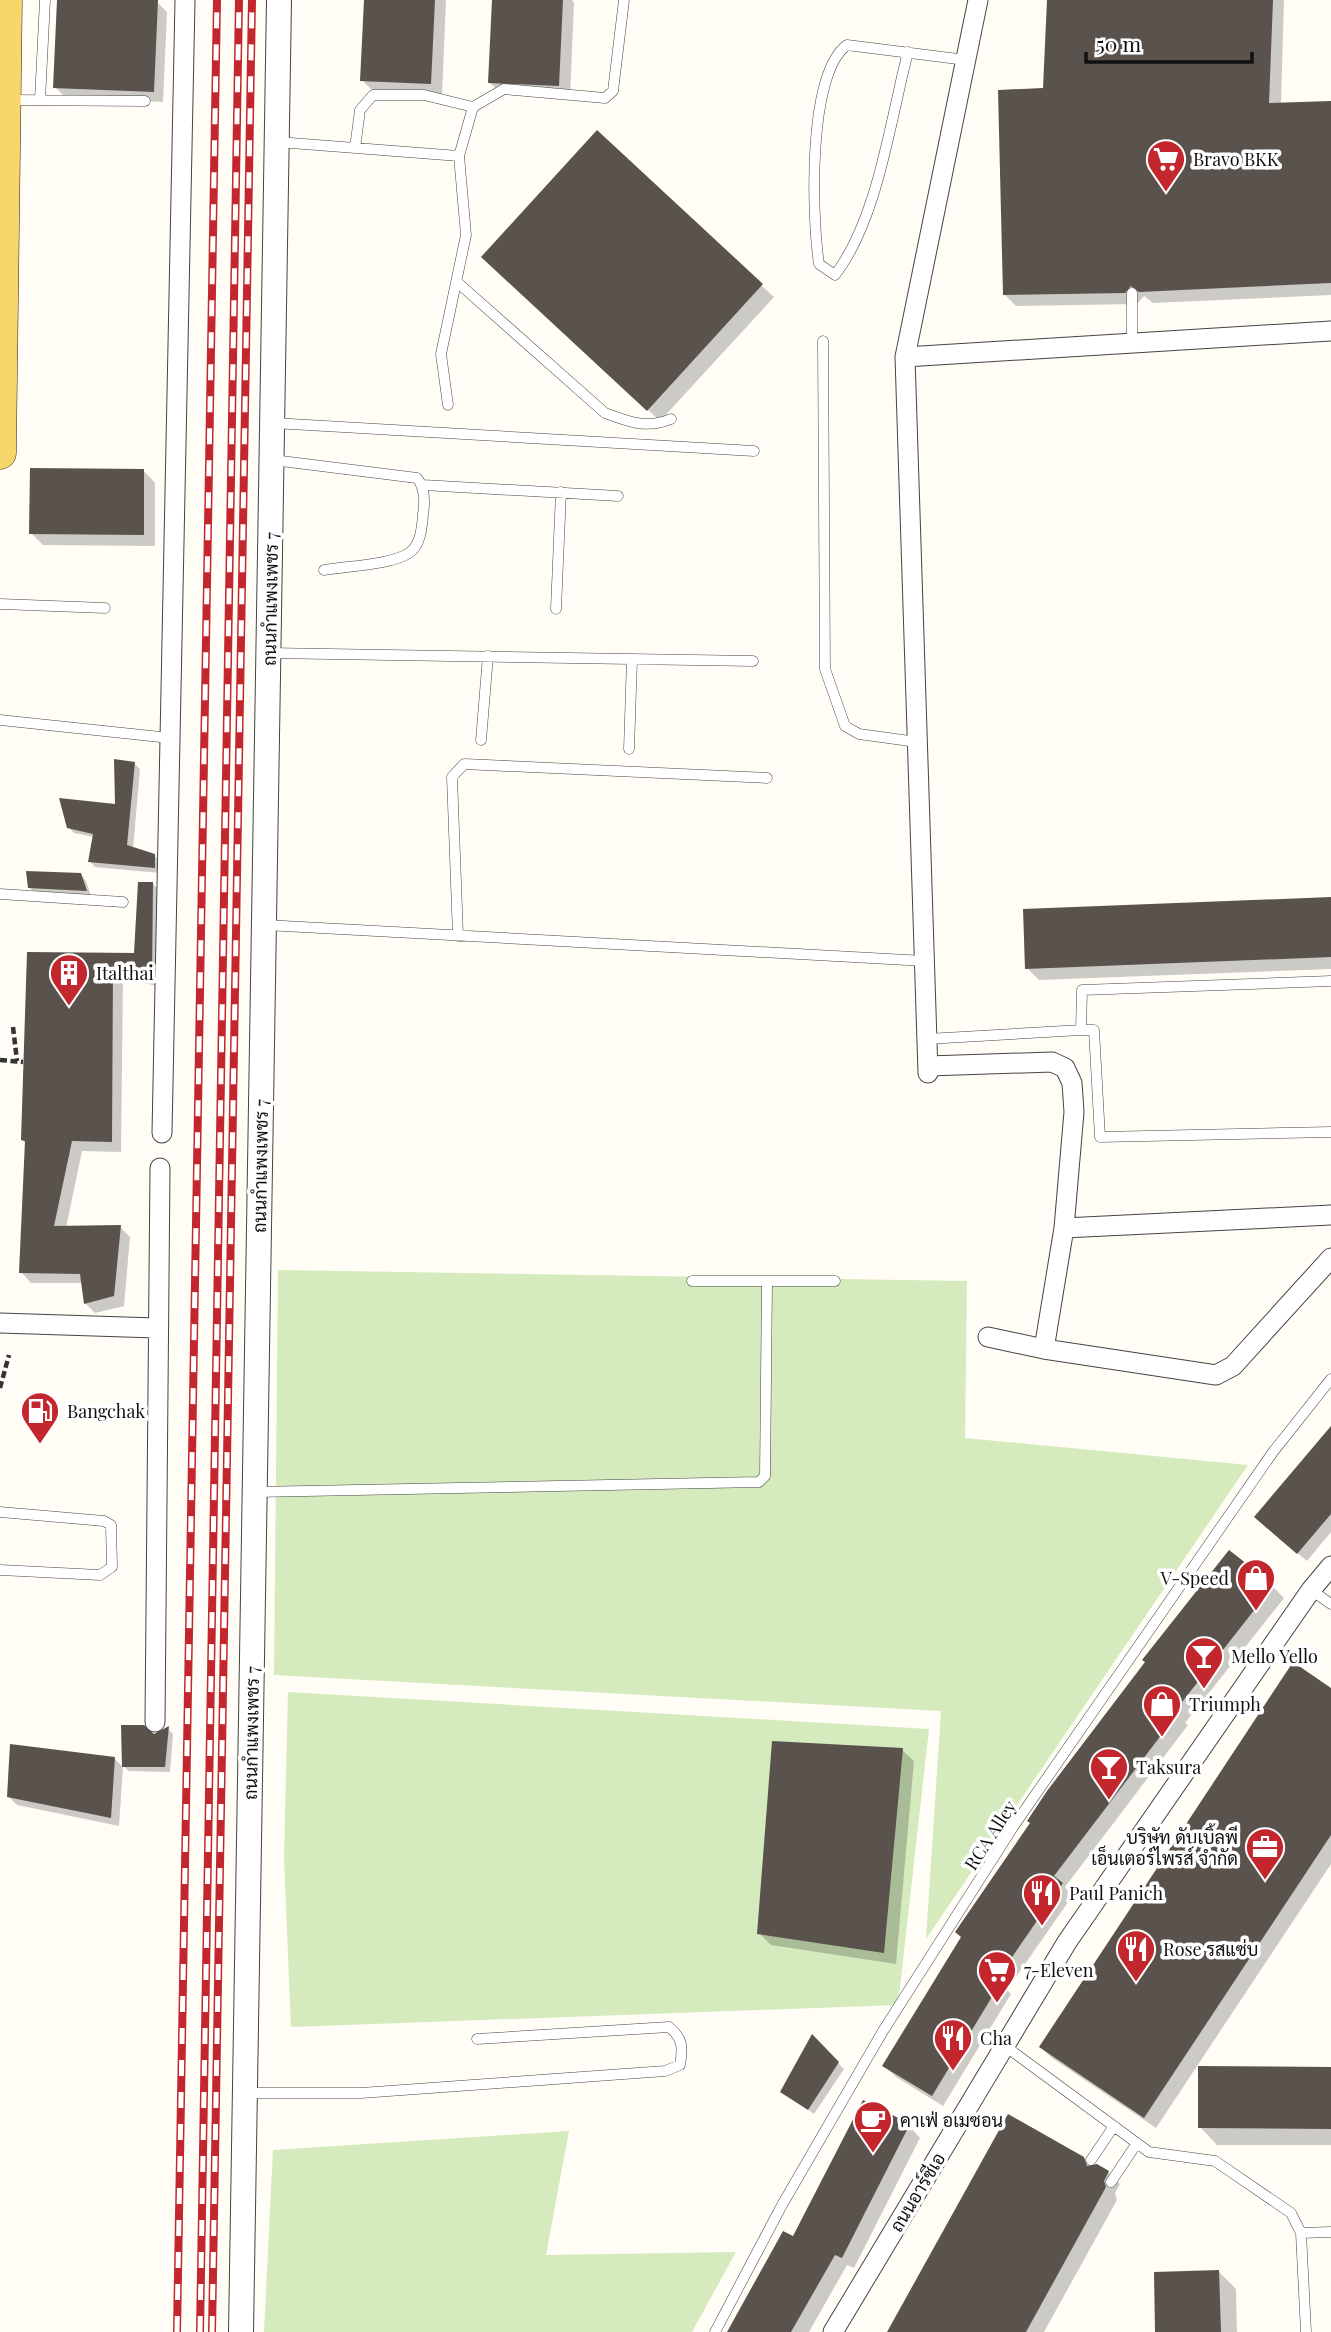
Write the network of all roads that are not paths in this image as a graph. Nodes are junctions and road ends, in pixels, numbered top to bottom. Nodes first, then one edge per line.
1 (6, 0) edge
2 (45, 0) edge
3 (185, 0) edge
4 (279, 0) edge
5 (624, 0) edge
6 (978, 0) edge
7 (908, 52) junction
8 (966, 60) junction
9 (5, 100) junction
10 (40, 100) junction
11 (145, 101) dead end
12 (473, 107) junction
13 (277, 142) junction
14 (355, 148) junction
15 (459, 156) junction
16 (457, 282) junction
17 (1132, 293) dead end
18 (1331, 331) edge
19 (823, 341) dead end
20 (1132, 343) junction
21 (905, 357) junction
22 (448, 405) dead end
23 (671, 419) dead end
24 (273, 423) junction
25 (754, 451) dead end
26 (0, 453) edge
27 (272, 460) junction
28 (423, 485) junction
29 (561, 492) junction
30 (618, 496) dead end
31 (324, 570) dead end
32 (0, 604) edge
33 (105, 608) dead end
34 (556, 609) dead end
35 (269, 653) junction
36 (488, 656) junction
37 (632, 659) junction
38 (753, 661) dead end
39 (0, 720) edge
40 (170, 738) junction
41 (481, 740) dead end
42 (917, 742) junction
43 (629, 750) dead end
44 (767, 778) dead end
45 (0, 894) edge
46 (123, 902) dead end
47 (264, 925) junction
48 (457, 936) junction
49 (925, 961) junction
50 (1331, 981) edge
51 (1081, 1030) junction
52 (927, 1039) junction
53 (162, 1132) dead end
54 (1331, 1132) edge
55 (160, 1168) dead end
56 (1331, 1215) edge
57 (1064, 1228) junction
58 (1331, 1258) edge
59 (692, 1280) dead end
60 (835, 1281) dead end
61 (768, 1282) junction
62 (0, 1323) edge
63 (156, 1328) junction
64 (988, 1337) dead end
65 (1044, 1349) junction
66 (1331, 1379) edge
67 (255, 1492) junction
68 (0, 1512) edge
69 (1331, 1566) edge
70 (0, 1570) edge
71 (1311, 1590) junction
72 (1331, 1604) edge
73 (155, 1722) dead end
74 (477, 2039) dead end
75 (1005, 2046) junction
76 (245, 2093) junction
77 (1114, 2126) junction
78 (1137, 2143) junction
79 (1091, 2160) dead end
80 (1111, 2182) dead end
81 (1331, 2232) edge
82 (1301, 2233) junction
83 (241, 2332) edge
84 (715, 2332) edge
85 (833, 2332) edge
86 (1306, 2332) edge

1 - 9 main road
2 - 10 lane
3 - 40 street
4 - 13 street, ถนนกำแพงเพชร 7
5 - 12 lane
6 - 8 street
7 - 7 lane
7 - 8 lane
8 - 21 street
9 - 10 lane
9 - 26 main road
10 - 11 lane
12 - 14 lane
12 - 15 lane
13 - 14 lane
13 - 24 street, ถนนกำแพงเพชร 7
14 - 15 lane
15 - 16 lane
16 - 22 lane
16 - 23 lane
17 - 20 lane
18 - 20 street
19 - 42 lane
20 - 21 street
21 - 42 street
24 - 25 lane
24 - 27 street, ถนนกำแพงเพชร 7
27 - 28 lane
27 - 35 street, ถนนกำแพงเพชร 7
28 - 29 lane
28 - 31 lane
29 - 30 lane
29 - 34 lane
32 - 33 lane
35 - 36 lane
35 - 47 street, ถนนกำแพงเพชร 7
36 - 37 lane
36 - 41 lane
37 - 38 lane
37 - 43 lane
39 - 40 lane
40 - 53 street
42 - 49 street
44 - 48 lane
45 - 46 lane
47 - 48 lane
47 - 67 street, ถนนกำแพงเพชร 7
48 - 49 lane
49 - 52 street
50 - 51 lane
51 - 52 lane
51 - 54 lane
52 - 57 street
55 - 63 street
56 - 57 street
57 - 65 street
58 - 65 street
59 - 61 lane
60 - 61 lane
61 - 67 lane
62 - 63 street
63 - 73 street
64 - 65 street
66 - 84 lane, RCA Alley
67 - 76 street, ถนนกำแพงเพชร 7
68 - 70 lane
69 - 71 street, ถนนอาร์ซีเอ
71 - 72 lane
71 - 75 street, ถนนอาร์ซีเอ
74 - 76 lane
75 - 77 lane
75 - 85 street, ถนนอาร์ซีเอ
76 - 83 street, ถนนกำแพงเพชร 7
77 - 78 lane
77 - 79 lane
78 - 80 lane
78 - 82 lane
81 - 82 lane
82 - 86 lane

